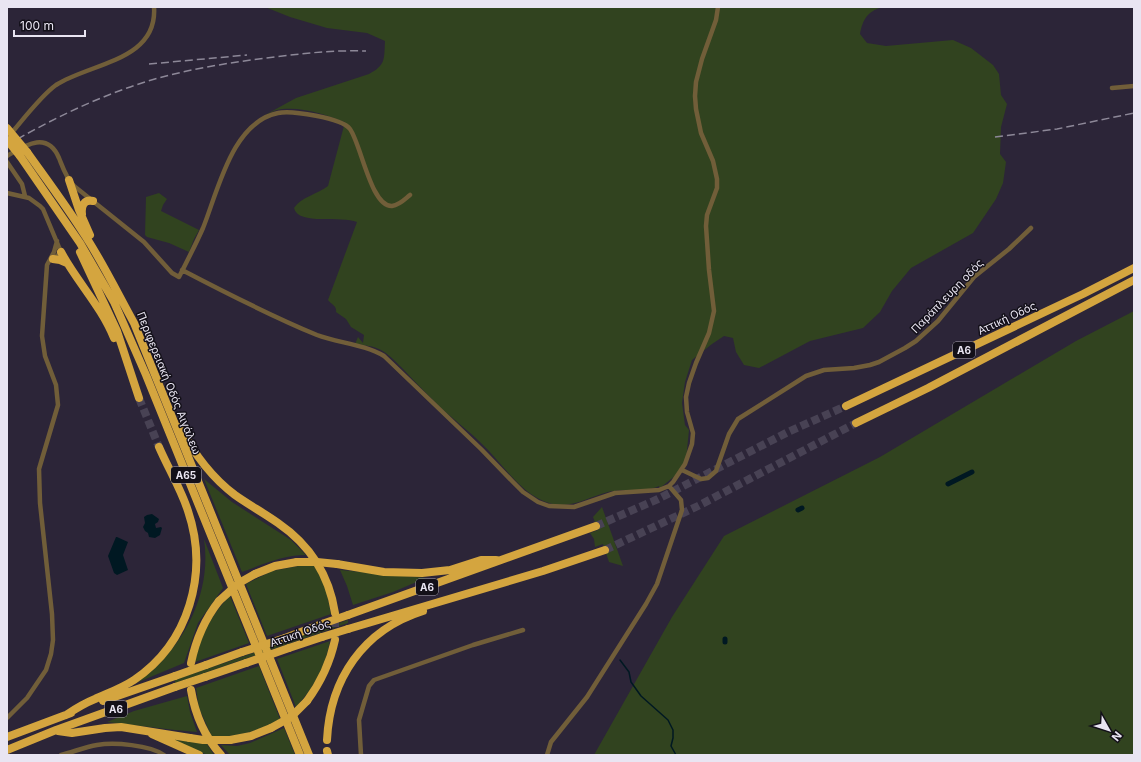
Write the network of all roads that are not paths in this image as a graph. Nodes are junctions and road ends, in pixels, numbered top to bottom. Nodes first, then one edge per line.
1 (154, 7) edge
2 (718, 7) edge
3 (1134, 86) edge
4 (1112, 88) dead end
5 (7, 128) edge
6 (7, 134) edge
7 (7, 140) edge
8 (24, 154) junction
9 (7, 156) edge
10 (7, 163) edge
11 (69, 180) junction
12 (7, 193) edge
13 (410, 195) dead end
14 (26, 196) junction
15 (94, 201) junction
16 (54, 204) junction
17 (83, 219) junction
18 (1031, 228) dead end
19 (57, 241) junction
20 (61, 252) junction
21 (50, 262) junction
22 (67, 263) junction
23 (1134, 268) edge
24 (182, 270) junction
25 (1134, 280) edge
26 (120, 297) junction
27 (153, 372) junction
28 (134, 385) junction
29 (138, 398) tunnel mouth
30 (846, 406) tunnel mouth
31 (856, 423) tunnel mouth
32 (159, 447) tunnel mouth
33 (682, 470) junction
34 (669, 486) junction
35 (596, 526) tunnel mouth
36 (605, 550) tunnel mouth
37 (505, 559) junction
38 (480, 590) junction
39 (335, 613) tunnel mouth
40 (523, 630) dead end
41 (335, 640) tunnel mouth
42 (191, 663) dead end
43 (191, 690) dead end
44 (66, 714) junction
45 (7, 718) edge
46 (56, 730) junction
47 (144, 730) junction
48 (7, 737) edge
49 (327, 740) dead end
50 (7, 750) edge
51 (74, 753) edge
52 (61, 755) edge
53 (164, 755) edge
54 (199, 755) edge
55 (221, 755) edge
56 (300, 755) edge
57 (309, 755) edge
58 (361, 755) edge
59 (548, 755) edge

1 - 6 street
2 - 33 street
3 - 4 street
5 - 8 highway, Περιφερειακή Οδός Αιγάλεω / Α65, bridge
7 - 8 highway, Περιφερειακή Οδός Αιγάλεω / Α65, bridge
8 - 16 highway, Περιφερειακή Οδός Αιγάλεω / Α65
8 - 26 highway, Περιφερειακή Οδός Αιγάλεω / Α65
9 - 11 street
10 - 14 street
11 - 15 street
11 - 17 highway
12 - 14 street
13 - 24 street
14 - 19 street
15 - 17 highway
15 - 24 street
16 - 28 highway
16 - 56 highway, Περιφερειακή Οδός Αιγάλεω / Α65
17 - 26 highway
18 - 33 street, Παράπλευρη οδός
19 - 20 street
19 - 21 street
20 - 21 street
20 - 22 highway
21 - 22 highway
21 - 45 street
22 - 28 highway
23 - 30 highway, Αττική Οδός / Α6
24 - 34 street
25 - 31 highway, Α6
26 - 27 highway, Περιφερειακή Οδός Αιγάλεω / Α65
27 - 39 highway
27 - 57 highway, Περιφερειακή Οδός Αιγάλεω / Α65
28 - 29 highway
32 - 44 highway
33 - 34 street
34 - 59 street
35 - 37 highway, Αττική Οδός / Α6
36 - 38 highway, Αττική Οδός / Α6
37 - 42 highway, bridge
37 - 44 highway, Αττική Οδός / Α6, bridge
38 - 46 highway, Αττική Οδός / Α6, bridge
38 - 49 highway
40 - 58 street
41 - 47 highway, bridge
43 - 55 highway
44 - 48 highway, Αττική Οδός / Α6
46 - 47 highway
46 - 50 highway, Αττική Οδός / Α6
47 - 54 highway
51 - 52 street
51 - 53 street

